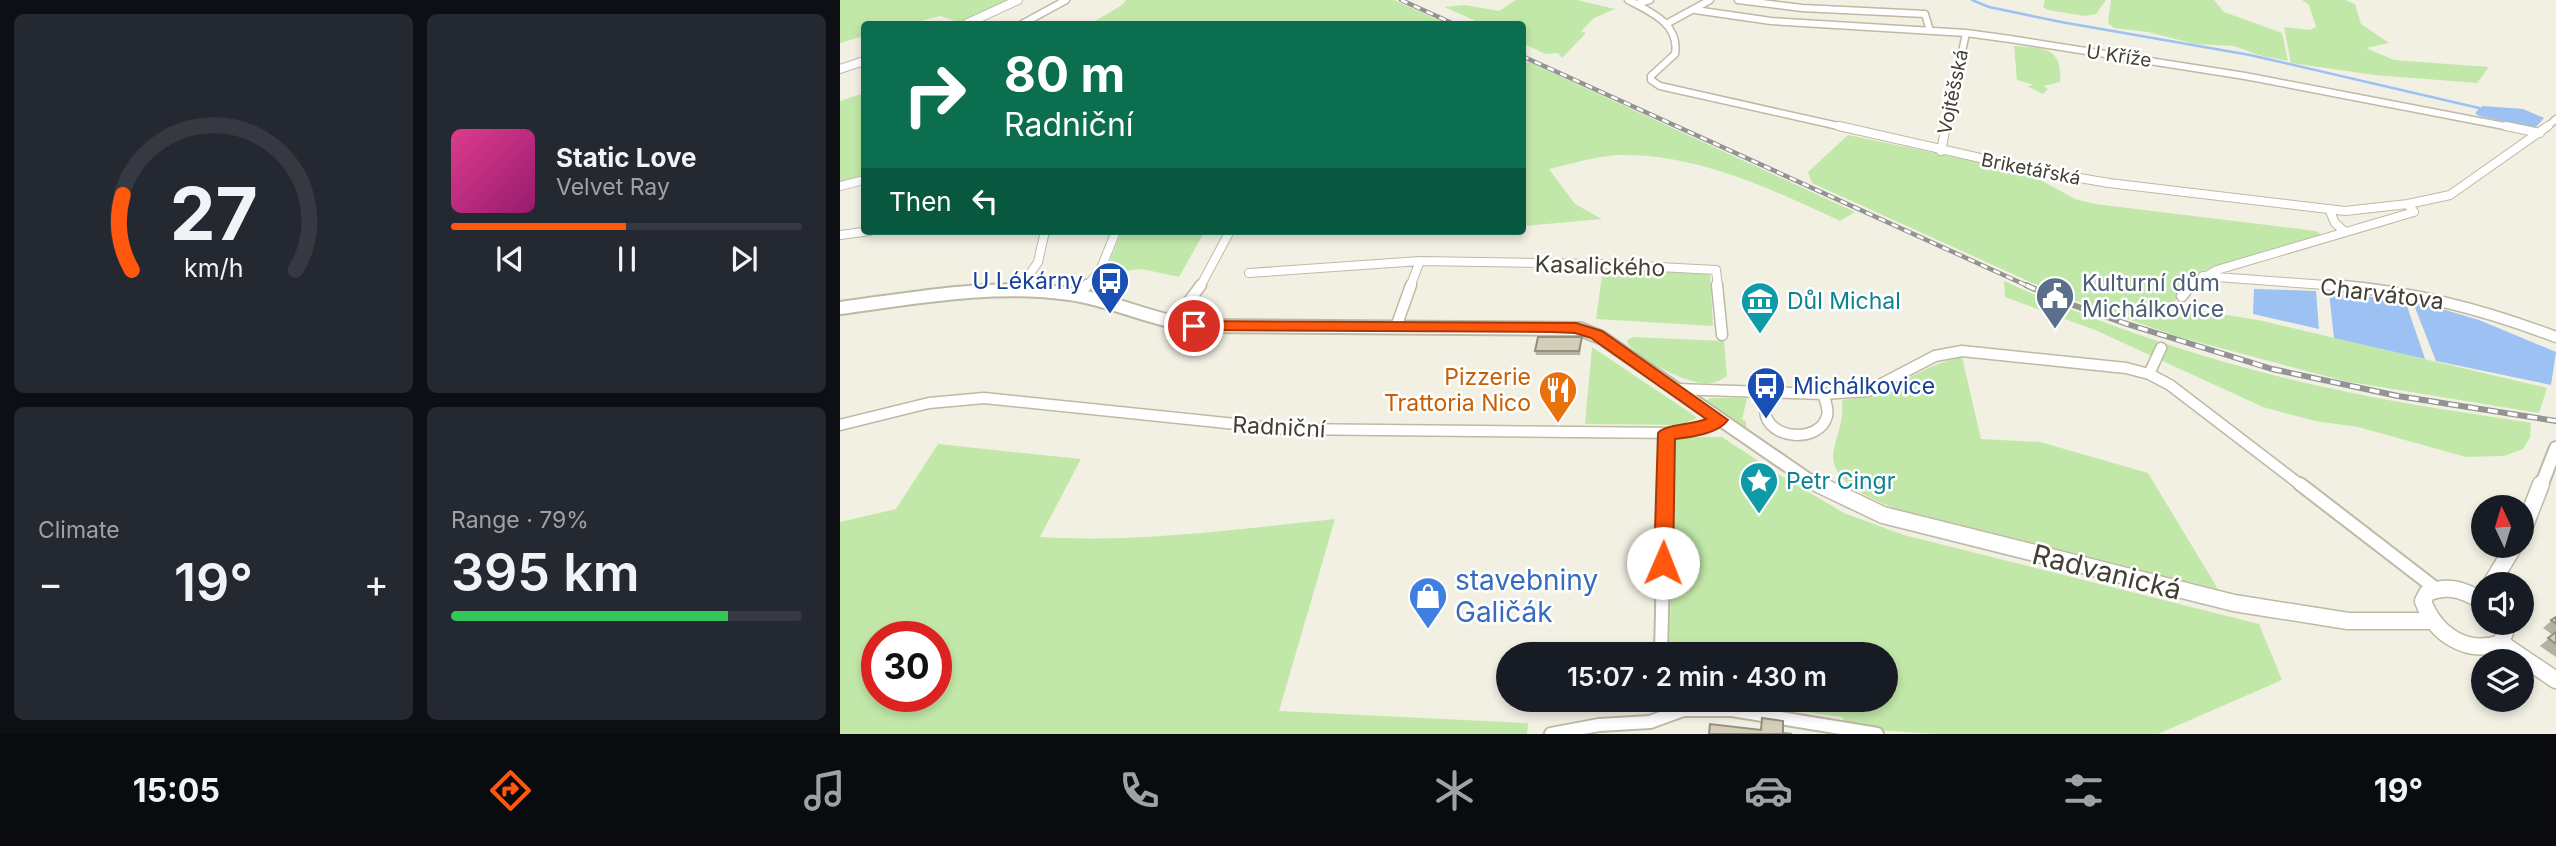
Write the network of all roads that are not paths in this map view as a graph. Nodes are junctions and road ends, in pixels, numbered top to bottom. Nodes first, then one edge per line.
1 (1018, 0) edge
2 (1066, 0) edge
3 (1628, 0) edge
4 (1650, 0) edge
5 (1710, 0) edge
6 (1738, 0) edge
7 (1636, 4) junction
8 (1695, 10) junction
9 (972, 21) edge
10 (1028, 21) edge
11 (1668, 23) junction
12 (1930, 31) junction
13 (1966, 33) junction
14 (861, 62) edge
15 (840, 69) edge
16 (2556, 119) edge
17 (2540, 134) junction
18 (1941, 151) junction
19 (861, 181) edge
20 (843, 185) edge
21 (840, 192) edge
22 (2409, 204) junction
23 (2329, 209) junction
24 (2344, 231) junction
25 (861, 232) edge
26 (840, 235) edge
27 (1044, 235) edge
28 (1114, 235) edge
29 (1228, 235) edge
30 (1420, 261) junction
31 (1249, 273) dead end
32 (2203, 276) junction
33 (1018, 291) junction
34 (1079, 295) junction
35 (2182, 296) dead end
36 (840, 308) edge
37 (1172, 324) junction
38 (1396, 327) junction
39 (1722, 335) dead end
40 (2556, 337) edge
41 (2161, 348) dead end
42 (2149, 374) junction
43 (1675, 389) junction
44 (1768, 393) junction
45 (1823, 394) junction
46 (1719, 420) junction
47 (840, 425) edge
48 (1666, 433) junction
49 (2556, 447) edge
50 (2534, 503) edge
51 (2435, 588) junction
52 (2471, 595) edge
53 (2432, 621) junction
54 (2504, 635) edge
55 (1661, 642) edge
56 (2501, 643) junction
57 (2556, 680) edge
58 (1666, 712) edge
59 (1742, 712) edge
60 (1827, 729) edge
61 (1551, 734) edge
62 (1877, 734) edge

1 - 9 street
2 - 10 street
3 - 7 street
4 - 7 street
5 - 8 street
6 - 12 street
7 - 11 street
8 - 11 street
8 - 12 street, U Kříže
11 - 18 street, Briketářská
12 - 13 street, U Kříže
13 - 17 street, U Kříže
13 - 18 street, Vojtěšská
14 - 15 street
16 - 17 street, Briketářská
17 - 22 street, Briketářská
18 - 23 street, Briketářská
19 - 20 street
20 - 21 street
22 - 23 street, Briketářská
22 - 24 street
23 - 24 street
24 - 32 street
25 - 26 street
27 - 33 street
28 - 34 street
29 - 37 street
30 - 31 street, Kasalického
30 - 38 street
30 - 39 street, Kasalického
32 - 35 street
32 - 40 street, Charvátova
33 - 34 street, Radvanická
33 - 36 street, Radvanická
34 - 37 street, Radvanická
37 - 38 street, Radvanická
38 - 43 street, Radvanická
41 - 42 street
42 - 45 street
42 - 51 street
43 - 44 street
43 - 46 street, Radvanická
44 - 45 street
44 - 45 street
46 - 48 street, Radniční
46 - 53 street, Radvanická
47 - 48 street, Radniční
48 - 55 street
49 - 50 street
51 - 52 street
51 - 53 street
53 - 56 street
54 - 56 street
56 - 57 street
58 - 61 street
59 - 60 street
60 - 62 street

